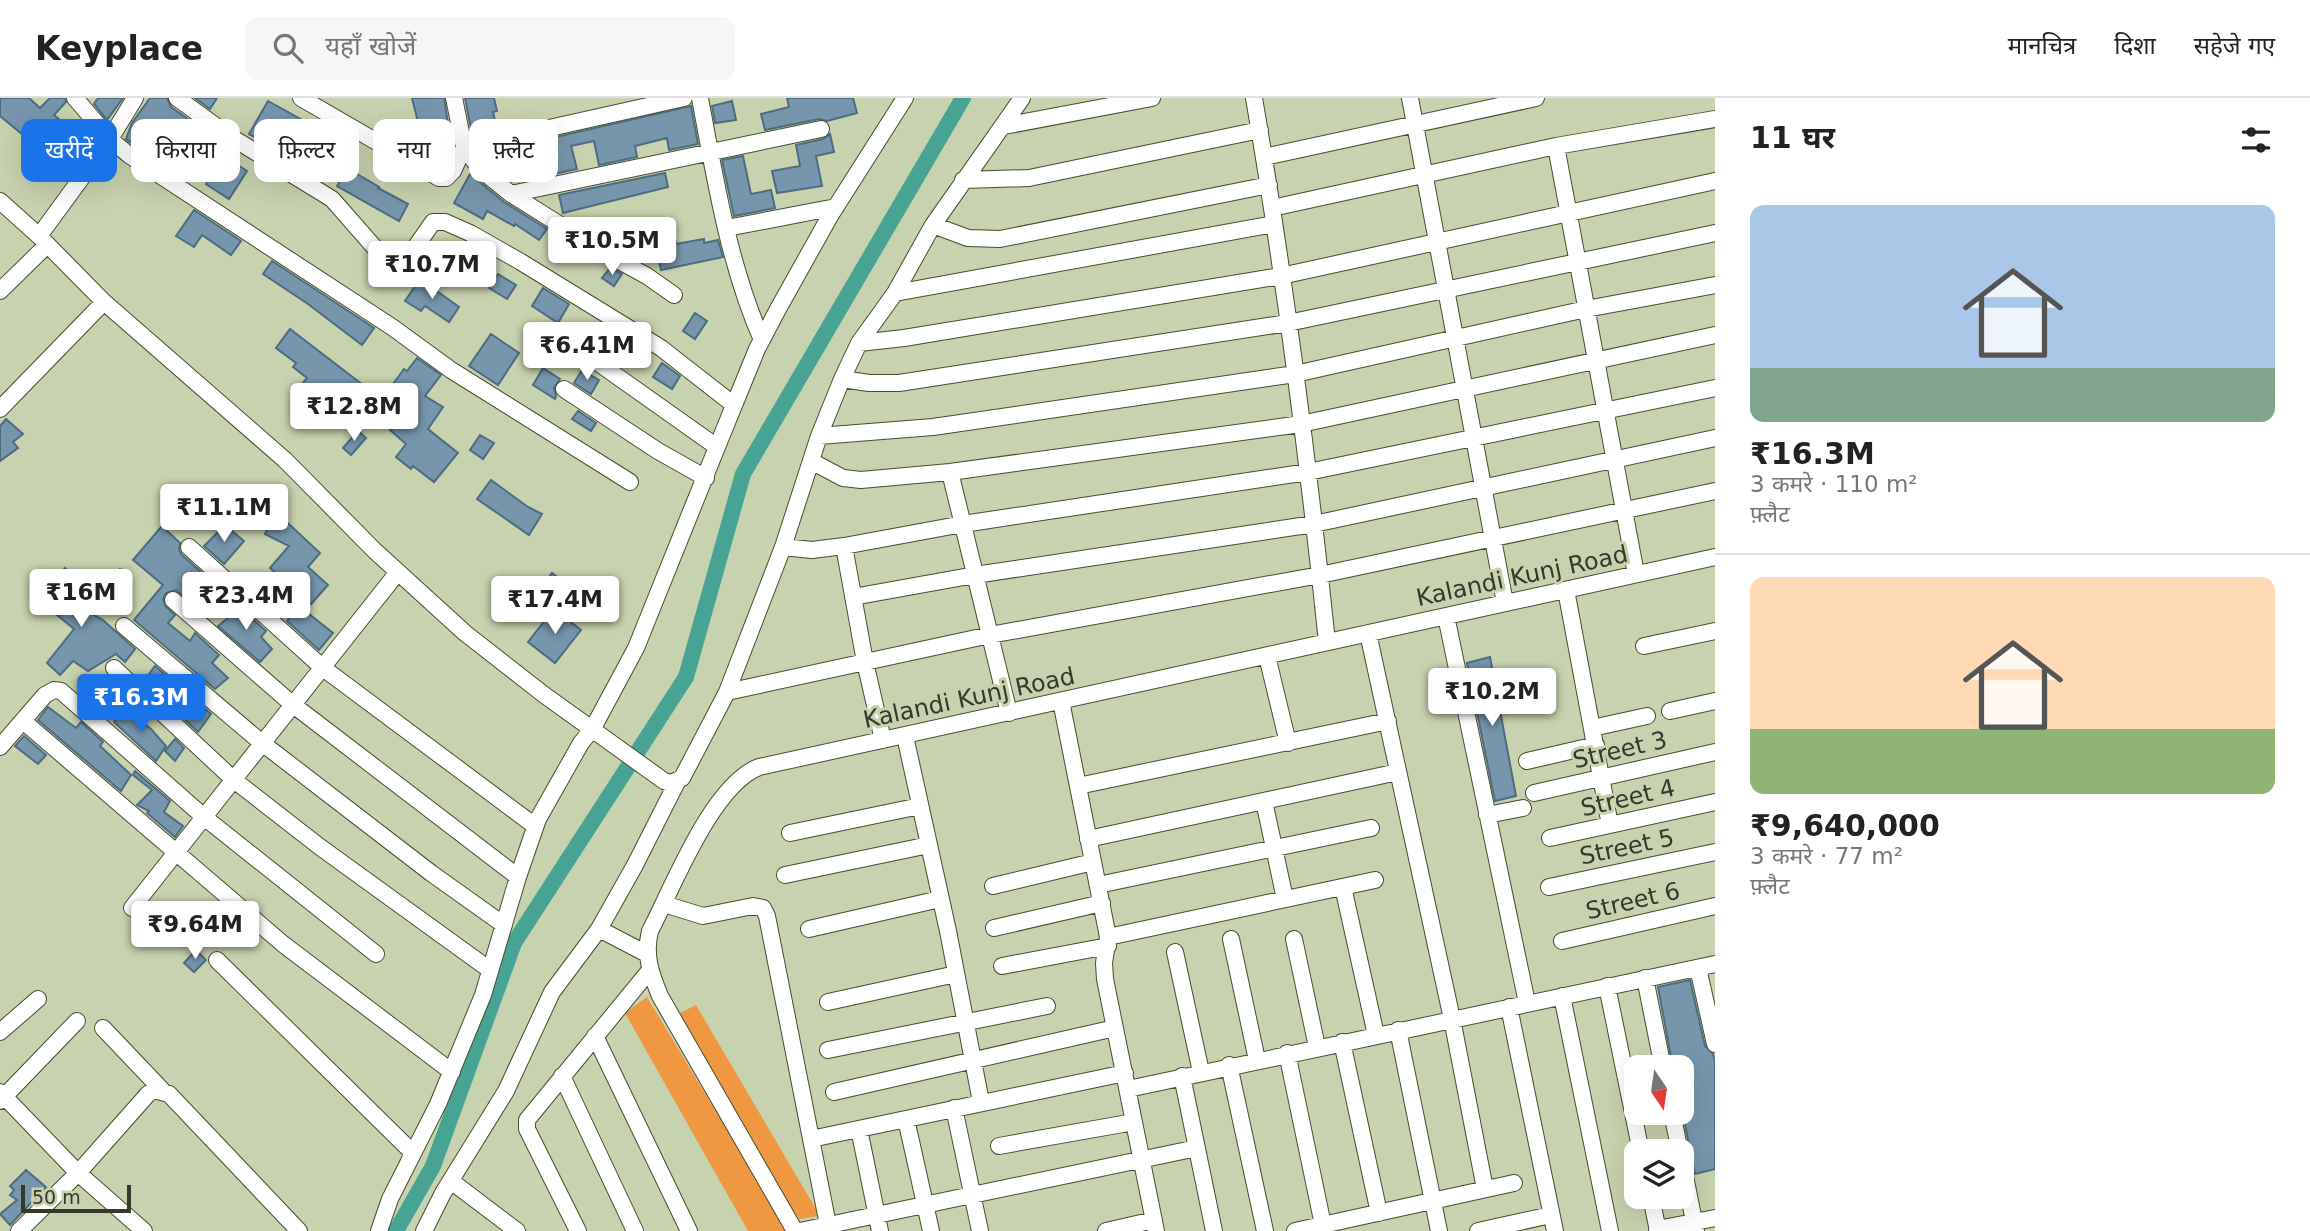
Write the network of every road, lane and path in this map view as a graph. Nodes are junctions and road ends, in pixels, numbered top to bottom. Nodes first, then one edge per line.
1 (75, 98) edge
2 (135, 98) edge
3 (177, 98) edge
4 (302, 98) edge
5 (454, 98) edge
6 (684, 98) edge
7 (700, 98) edge
8 (905, 98) edge
9 (1022, 98) edge
10 (1152, 98) edge
11 (1254, 98) edge
12 (1410, 98) edge
13 (1536, 98) edge
14 (93, 119) edge
15 (1715, 119) edge
16 (1415, 123) junction
17 (1004, 126) junction
18 (117, 128) edge
19 (821, 130) dead end
20 (1260, 130) junction
21 (117, 145) edge
22 (1556, 146) junction
23 (464, 147) junction
24 (710, 152) junction
25 (1264, 157) junction
26 (1425, 174) junction
27 (963, 180) junction
28 (1715, 181) edge
29 (81, 182) edge
30 (1269, 185) junction
31 (511, 194) junction
32 (0, 201) edge
33 (836, 207) junction
34 (1568, 212) junction
35 (1273, 216) junction
36 (933, 225) junction
37 (727, 228) junction
38 (1715, 233) edge
39 (43, 240) junction
40 (1437, 241) junction
41 (1577, 261) junction
42 (1281, 275) junction
43 (1715, 285) edge
44 (1446, 289) junction
45 (0, 291) edge
46 (895, 293) junction
47 (674, 295) dead end
48 (104, 302) junction
49 (1586, 309) junction
50 (1287, 323) junction
51 (556, 333) dead end
52 (1715, 335) edge
53 (1455, 337) junction
54 (762, 340) junction
55 (859, 343) junction
56 (1596, 360) junction
57 (1295, 374) junction
58 (842, 379) junction
59 (1715, 388) edge
60 (564, 389) dead end
61 (1465, 390) junction
62 (734, 405) junction
63 (0, 409) edge
64 (1605, 411) junction
65 (1301, 424) junction
66 (819, 436) junction
67 (1715, 438) edge
68 (1474, 439) junction
69 (717, 447) junction
70 (811, 461) junction
71 (1615, 461) junction
72 (950, 472) junction
73 (1308, 472) junction
74 (706, 478) junction
75 (629, 482) dead end
76 (1484, 489) junction
77 (1715, 491) edge
78 (1624, 511) junction
79 (963, 524) junction
80 (1314, 524) junction
81 (1493, 538) junction
82 (844, 546) junction
83 (189, 547) dead end
84 (783, 547) junction
85 (1715, 557) edge
86 (398, 572) junction
87 (1636, 574) junction
88 (975, 575) junction
89 (1320, 575) junction
90 (1566, 590) junction
91 (853, 597) junction
92 (173, 600) dead end
93 (1505, 603) junction
94 (1446, 616) junction
95 (124, 626) dead end
96 (1368, 633) junction
97 (1714, 634) edge
98 (990, 635) junction
99 (1327, 642) junction
100 (1644, 646) dead end
101 (1267, 656) junction
102 (865, 662) junction
103 (114, 668) dead end
104 (323, 668) junction
105 (727, 692) junction
106 (1061, 701) junction
107 (1715, 701) edge
108 (292, 704) junction
109 (1670, 711) dead end
110 (1009, 713) junction
111 (1647, 716) dead end
112 (23, 721) junction
113 (1388, 721) junction
114 (1592, 727) junction
115 (593, 728) junction
116 (905, 736) junction
117 (883, 740) junction
118 (262, 743) junction
119 (1288, 743) junction
120 (1596, 746) junction
121 (0, 747) edge
122 (1715, 752) edge
123 (1527, 761) dead end
124 (1398, 772) junction
125 (1601, 777) junction
126 (234, 780) junction
127 (677, 782) junction
128 (1078, 786) junction
129 (1534, 793) dead end
130 (1264, 801) junction
131 (1715, 802) edge
132 (920, 806) junction
133 (1523, 808) dead end
134 (1487, 815) junction
135 (204, 817) junction
136 (1610, 825) junction
137 (535, 826) junction
138 (1371, 828) dead end
139 (790, 833) dead end
140 (1550, 838) dead end
141 (1088, 839) junction
142 (929, 845) junction
143 (1274, 848) junction
144 (175, 852) junction
145 (1715, 852) edge
146 (1093, 862) junction
147 (785, 875) dead end
148 (518, 877) junction
149 (1376, 880) dead end
150 (1098, 885) junction
151 (993, 886) dead end
152 (1343, 887) junction
153 (1549, 887) dead end
154 (940, 899) junction
155 (1285, 899) junction
156 (1102, 903) junction
157 (664, 904) junction
158 (1715, 906) edge
159 (132, 908) dead end
160 (504, 925) junction
161 (994, 928) dead end
162 (599, 929) junction
163 (809, 929) dead end
164 (1231, 939) dead end
165 (1294, 939) dead end
166 (1108, 941) junction
167 (1562, 941) dead end
168 (1175, 952) dead end
169 (376, 954) dead end
170 (217, 960) dead end
171 (649, 962) junction
172 (1715, 964) edge
173 (1002, 966) dead end
174 (1698, 968) junction
175 (490, 970) junction
176 (956, 974) junction
177 (1645, 978) junction
178 (1607, 986) junction
179 (1562, 996) junction
180 (37, 999) dead end
181 (828, 1002) dead end
182 (1527, 1003) junction
183 (1047, 1006) dead end
184 (1509, 1007) junction
185 (1451, 1019) junction
186 (77, 1021) dead end
187 (966, 1022) junction
188 (103, 1028) dead end
189 (1115, 1028) junction
190 (1398, 1030) junction
191 (0, 1032) edge
192 (1376, 1035) junction
193 (595, 1036) junction
194 (1342, 1042) junction
195 (1715, 1044) edge
196 (1317, 1047) junction
197 (828, 1050) dead end
198 (1287, 1053) junction
199 (1660, 1055) edge
200 (973, 1059) junction
201 (1257, 1060) junction
202 (1229, 1065) junction
203 (452, 1072) junction
204 (1201, 1072) junction
205 (562, 1076) junction
206 (1182, 1076) junction
207 (1126, 1081) junction
208 (162, 1090) junction
209 (834, 1092) dead end
210 (2, 1097) edge
211 (981, 1102) junction
212 (954, 1108) junction
213 (906, 1119) junction
214 (1134, 1122) junction
215 (859, 1129) junction
216 (811, 1139) junction
217 (1638, 1139) edge
218 (999, 1146) dead end
219 (1197, 1147) junction
220 (413, 1153) junction
221 (1142, 1159) junction
222 (78, 1173) junction
223 (451, 1181) junction
224 (1514, 1183) dead end
225 (1485, 1189) junction
226 (973, 1195) junction
227 (1433, 1201) junction
228 (926, 1204) junction
229 (1653, 1209) edge
230 (1691, 1209) edge
231 (1379, 1213) junction
232 (1715, 1219) edge
233 (878, 1223) edge
234 (1553, 1223) edge
235 (828, 1225) junction
236 (1323, 1225) junction
237 (1155, 1226) edge
238 (1695, 1227) edge
239 (1657, 1230) edge
240 (19, 1231) edge
241 (144, 1231) edge
242 (299, 1231) edge
243 (379, 1231) edge
244 (424, 1231) edge
245 (517, 1231) edge
246 (578, 1231) edge
247 (635, 1231) edge
248 (689, 1231) edge
249 (797, 1231) edge
250 (931, 1231) edge
251 (980, 1231) edge
252 (1107, 1231) edge
253 (1214, 1231) edge
254 (1265, 1231) edge
255 (1295, 1231) edge
256 (1439, 1231) edge
257 (1478, 1231) edge
258 (1610, 1231) edge

1 - 14 street
2 - 18 street
3 - 62 street
4 - 23 street
5 - 23 street
6 - 23 street
7 - 24 street
8 - 33 street
9 - 17 street
10 - 17 street
11 - 20 street
12 - 16 street
13 - 16 street
15 - 22 street
16 - 25 street
16 - 26 street
17 - 27 street
19 - 24 street
20 - 25 street
20 - 27 street
21 - 75 street
22 - 26 street
22 - 34 street
23 - 31 street
24 - 31 street
24 - 37 street
25 - 30 street
26 - 35 street
26 - 40 street
27 - 36 street
28 - 34 street
29 - 39 street
30 - 35 street
30 - 36 street
31 - 47 street
32 - 39 street
33 - 37 street
33 - 54 street
34 - 40 street
34 - 41 street
35 - 42 street
35 - 46 street
36 - 46 street
37 - 54 street
38 - 41 street
39 - 45 street
39 - 48 street
40 - 42 street
40 - 44 street
41 - 44 street
41 - 49 street
42 - 50 street
42 - 55 street
43 - 49 street
44 - 50 street
44 - 53 street
46 - 55 street
48 - 63 street
48 - 86 street
49 - 53 street
49 - 56 street
50 - 57 street
50 - 58 street
51 - 69 street
52 - 56 street
53 - 57 street
53 - 61 street
54 - 62 street
55 - 58 street
56 - 61 street
56 - 64 street
57 - 65 street
57 - 66 street
58 - 66 street
59 - 64 street
60 - 74 street
61 - 65 street
61 - 68 street
62 - 69 street
64 - 68 street
64 - 71 street
65 - 72 street
65 - 73 street
66 - 70 street
67 - 71 street
68 - 73 street
68 - 76 street
69 - 74 street
70 - 72 street
70 - 84 street
71 - 76 street
71 - 78 street
72 - 79 street
73 - 79 street
73 - 80 street
74 - 115 street
76 - 80 street
76 - 81 street
77 - 78 street
78 - 81 street
78 - 87 street
79 - 82 street
79 - 88 street
80 - 88 street
80 - 89 street
81 - 89 street
81 - 93 street
82 - 84 street
82 - 91 street
83 - 104 street
84 - 105 street
85 - 87 street, Kalandi Kunj Road
86 - 104 street
86 - 115 street
87 - 90 street, Kalandi Kunj Road
88 - 91 street
88 - 98 street
89 - 98 street
89 - 99 street
90 - 93 street, Kalandi Kunj Road
90 - 114 street
91 - 102 street
92 - 108 street
93 - 94 street, Kalandi Kunj Road
94 - 96 street, Kalandi Kunj Road
94 - 134 street
95 - 118 street
96 - 99 street, Kalandi Kunj Road
96 - 113 street
97 - 100 street
98 - 102 street
98 - 110 street
99 - 101 street, Kalandi Kunj Road
101 - 106 street, Kalandi Kunj Road
101 - 119 street
102 - 105 street
102 - 117 street
103 - 126 street
104 - 108 street
104 - 137 street
105 - 127 street
106 - 110 street, Kalandi Kunj Road
106 - 128 street
107 - 109 street
108 - 118 street
108 - 148 street
110 - 116 street, Kalandi Kunj Road
111 - 114 street
112 - 121 street
112 - 135 street
112 - 144 street
113 - 119 street
113 - 124 street
114 - 120 street
115 - 127 street
115 - 137 street
116 - 117 street, Kalandi Kunj Road
116 - 132 street
117 - 157 street, Kalandi Kunj Road
118 - 126 street
118 - 160 street
119 - 128 street
120 - 123 street
120 - 125 street
122 - 125 street, Street 3
124 - 130 street
124 - 185 street
125 - 129 street, Street 3
125 - 136 street
126 - 135 street
126 - 175 street
127 - 162 street
128 - 141 street
130 - 141 street
130 - 143 street
131 - 136 street, Street 4
132 - 139 street
132 - 142 street
133 - 134 street
134 - 182 street
135 - 144 street
135 - 169 street
136 - 140 street, Street 4
137 - 148 street
138 - 143 street
141 - 146 street
142 - 147 street
142 - 154 street
143 - 150 street
143 - 155 street
144 - 159 street
144 - 203 street
145 - 153 street, Street 5
146 - 150 street
146 - 151 street
148 - 160 street
149 - 152 street
150 - 156 street
152 - 155 street
152 - 192 street
154 - 163 street
154 - 176 street
155 - 166 street
156 - 161 street
156 - 166 street
157 - 171 street, Kalandi Kunj Road
157 - 216 street
158 - 167 street, Street 6
160 - 175 street
162 - 171 street
162 - 223 street
164 - 201 street
165 - 196 street
166 - 173 street
166 - 189 street
168 - 204 street
170 - 220 street
171 - 193 street
171 - 249 street
172 - 174 street
174 - 177 street
174 - 195 street
175 - 203 street
176 - 181 street
176 - 187 street
177 - 178 street
177 - 199 street
178 - 179 street
178 - 217 street
179 - 182 street
179 - 258 street
180 - 191 street
182 - 184 street
183 - 187 street
184 - 185 street
184 - 234 street
185 - 190 street
185 - 225 street
186 - 210 street
187 - 197 street
187 - 200 street
188 - 208 street
189 - 200 street
189 - 207 street
190 - 192 street
190 - 227 street
192 - 194 street
193 - 205 street
193 - 248 street
194 - 196 street
194 - 231 street
196 - 198 street
198 - 201 street
198 - 236 street
200 - 209 street
200 - 211 street
201 - 202 street
202 - 204 street
202 - 254 street
203 - 220 street
204 - 206 street
205 - 246 street
205 - 247 street
206 - 207 street
206 - 219 street
207 - 211 street
207 - 214 street
208 - 222 street
208 - 242 street
210 - 222 street
211 - 212 street
212 - 213 street
212 - 226 street
213 - 215 street
213 - 228 street
214 - 218 street
214 - 221 street
215 - 216 street
215 - 233 street
216 - 235 street
219 - 221 street
219 - 253 street
220 - 243 street
221 - 226 street
221 - 237 street
222 - 240 street
222 - 241 street
223 - 244 street
223 - 245 street
224 - 225 street
225 - 227 street
226 - 228 street
226 - 251 street
227 - 231 street
227 - 256 street
228 - 233 street
228 - 250 street
229 - 239 street
230 - 238 street
231 - 236 street
232 - 238 street
233 - 235 street
234 - 257 street
235 - 249 street
236 - 255 street
237 - 252 street
238 - 239 street

